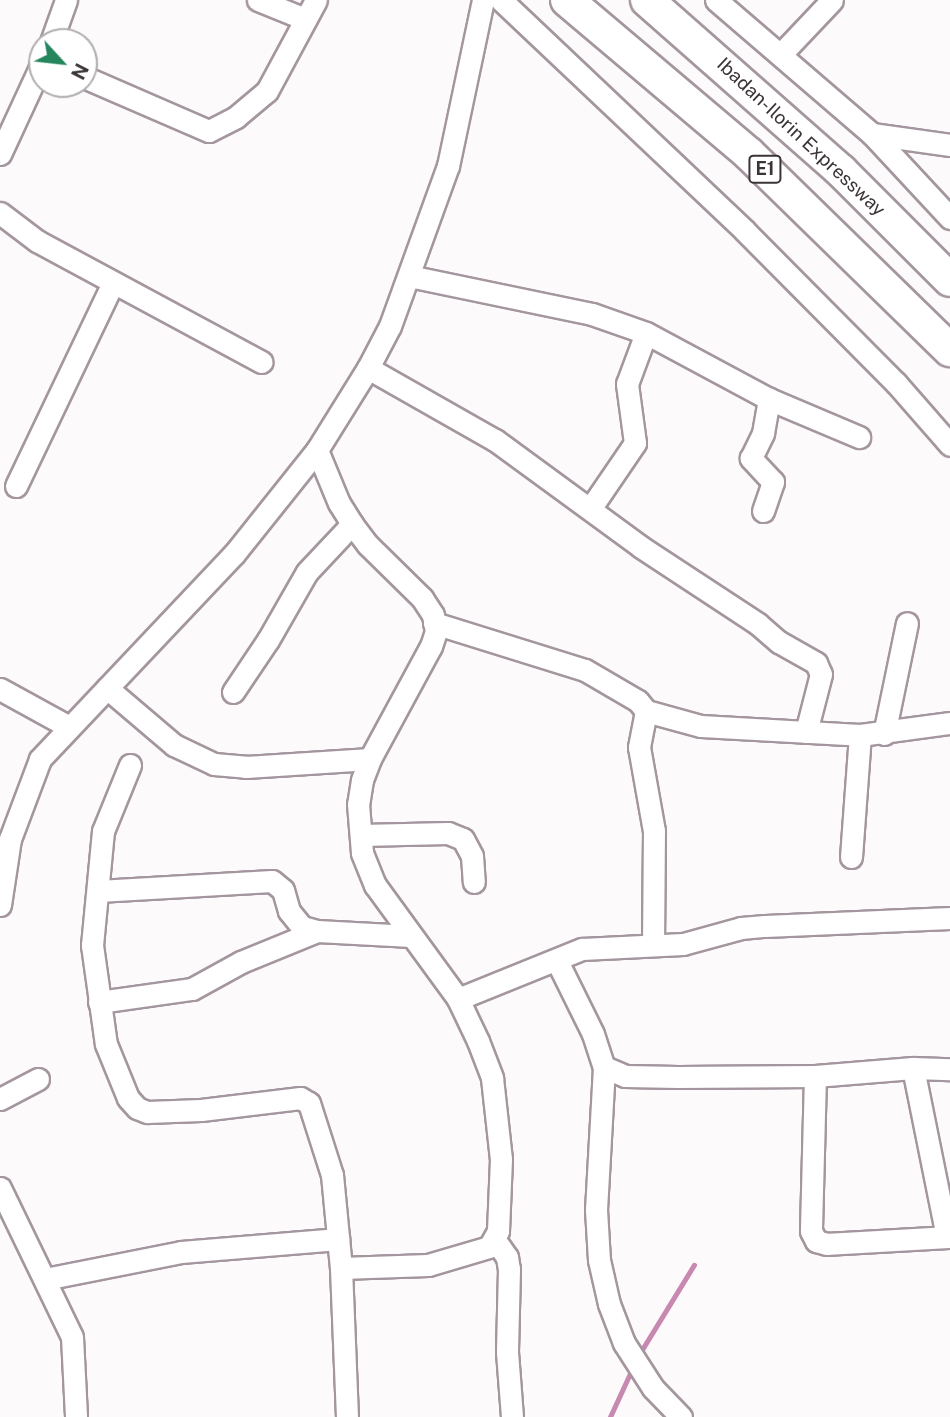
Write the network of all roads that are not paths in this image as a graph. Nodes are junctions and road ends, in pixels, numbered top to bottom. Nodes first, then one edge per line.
1 (65, 0) edge
2 (258, 0) edge
3 (316, 0) edge
4 (483, 0) edge
5 (501, 0) edge
6 (567, 0) edge
7 (647, 0) edge
8 (716, 0) edge
9 (832, 0) edge
10 (305, 19) junction
11 (56, 28) edge
12 (782, 54) junction
13 (98, 83) edge
14 (28, 93) edge
15 (873, 134) junction
16 (950, 145) edge
17 (0, 154) edge
18 (0, 214) edge
19 (950, 218) edge
20 (410, 276) junction
21 (950, 280) edge
22 (113, 284) junction
23 (646, 333) junction
24 (950, 351) edge
25 (262, 362) dead end
26 (368, 368) junction
27 (769, 399) junction
28 (859, 437) dead end
29 (950, 445) edge
30 (317, 450) junction
31 (16, 486) dead end
32 (590, 509) junction
33 (763, 510) dead end
34 (352, 524) junction
35 (434, 623) junction
36 (906, 623) dead end
37 (107, 688) junction
38 (0, 689) edge
39 (233, 692) dead end
40 (646, 711) junction
41 (950, 723) edge
42 (69, 727) junction
43 (806, 732) junction
44 (884, 734) junction
45 (860, 735) junction
46 (370, 759) junction
47 (130, 765) dead end
48 (361, 835) junction
49 (5, 837) edge
50 (851, 857) dead end
51 (474, 883) dead end
52 (98, 891) junction
53 (0, 905) edge
54 (950, 918) edge
55 (317, 931) junction
56 (411, 936) junction
57 (653, 945) junction
58 (557, 961) junction
59 (458, 999) junction
60 (99, 1002) junction
61 (604, 1067) junction
62 (913, 1068) junction
63 (950, 1069) edge
64 (815, 1076) junction
65 (38, 1079) dead end
66 (0, 1099) edge
67 (0, 1188) edge
68 (949, 1237) edge
69 (338, 1239) junction
70 (495, 1240) junction
71 (341, 1268) junction
72 (45, 1279) junction
73 (76, 1417) edge
74 (347, 1417) edge
75 (512, 1417) edge
76 (681, 1417) edge

1 - 11 street
2 - 10 street
3 - 10 street
4 - 20 street
5 - 29 street
6 - 24 highway, E1
7 - 21 highway, Ibadan-Ilorin Expressway / E1
8 - 12 street
9 - 12 street
10 - 13 street
12 - 15 street
14 - 17 street
15 - 16 street
15 - 19 street
18 - 22 street
20 - 23 street
20 - 26 street
22 - 25 street
22 - 31 street
23 - 27 street
23 - 32 street
26 - 30 street
26 - 32 street
27 - 28 street
27 - 33 street
30 - 34 street
30 - 37 street
32 - 43 street
34 - 35 street
34 - 39 street
35 - 40 street
35 - 46 street
36 - 44 street
37 - 42 street
37 - 46 street
38 - 42 street
40 - 43 street
40 - 57 street
41 - 44 street
42 - 49 street
43 - 45 street
44 - 45 street
45 - 50 street
46 - 48 street
47 - 52 street
48 - 51 street
48 - 56 street
49 - 53 street
52 - 55 street
52 - 60 street
54 - 57 street
55 - 56 street
55 - 60 street
56 - 59 street
57 - 58 street
58 - 59 street
58 - 61 street
59 - 70 street
60 - 69 street
61 - 64 street
61 - 76 street
62 - 63 street
62 - 64 street
62 - 68 street
64 - 68 street
65 - 66 street
67 - 72 street
69 - 71 street
69 - 72 street
70 - 71 street
70 - 75 street
71 - 74 street
72 - 73 street

